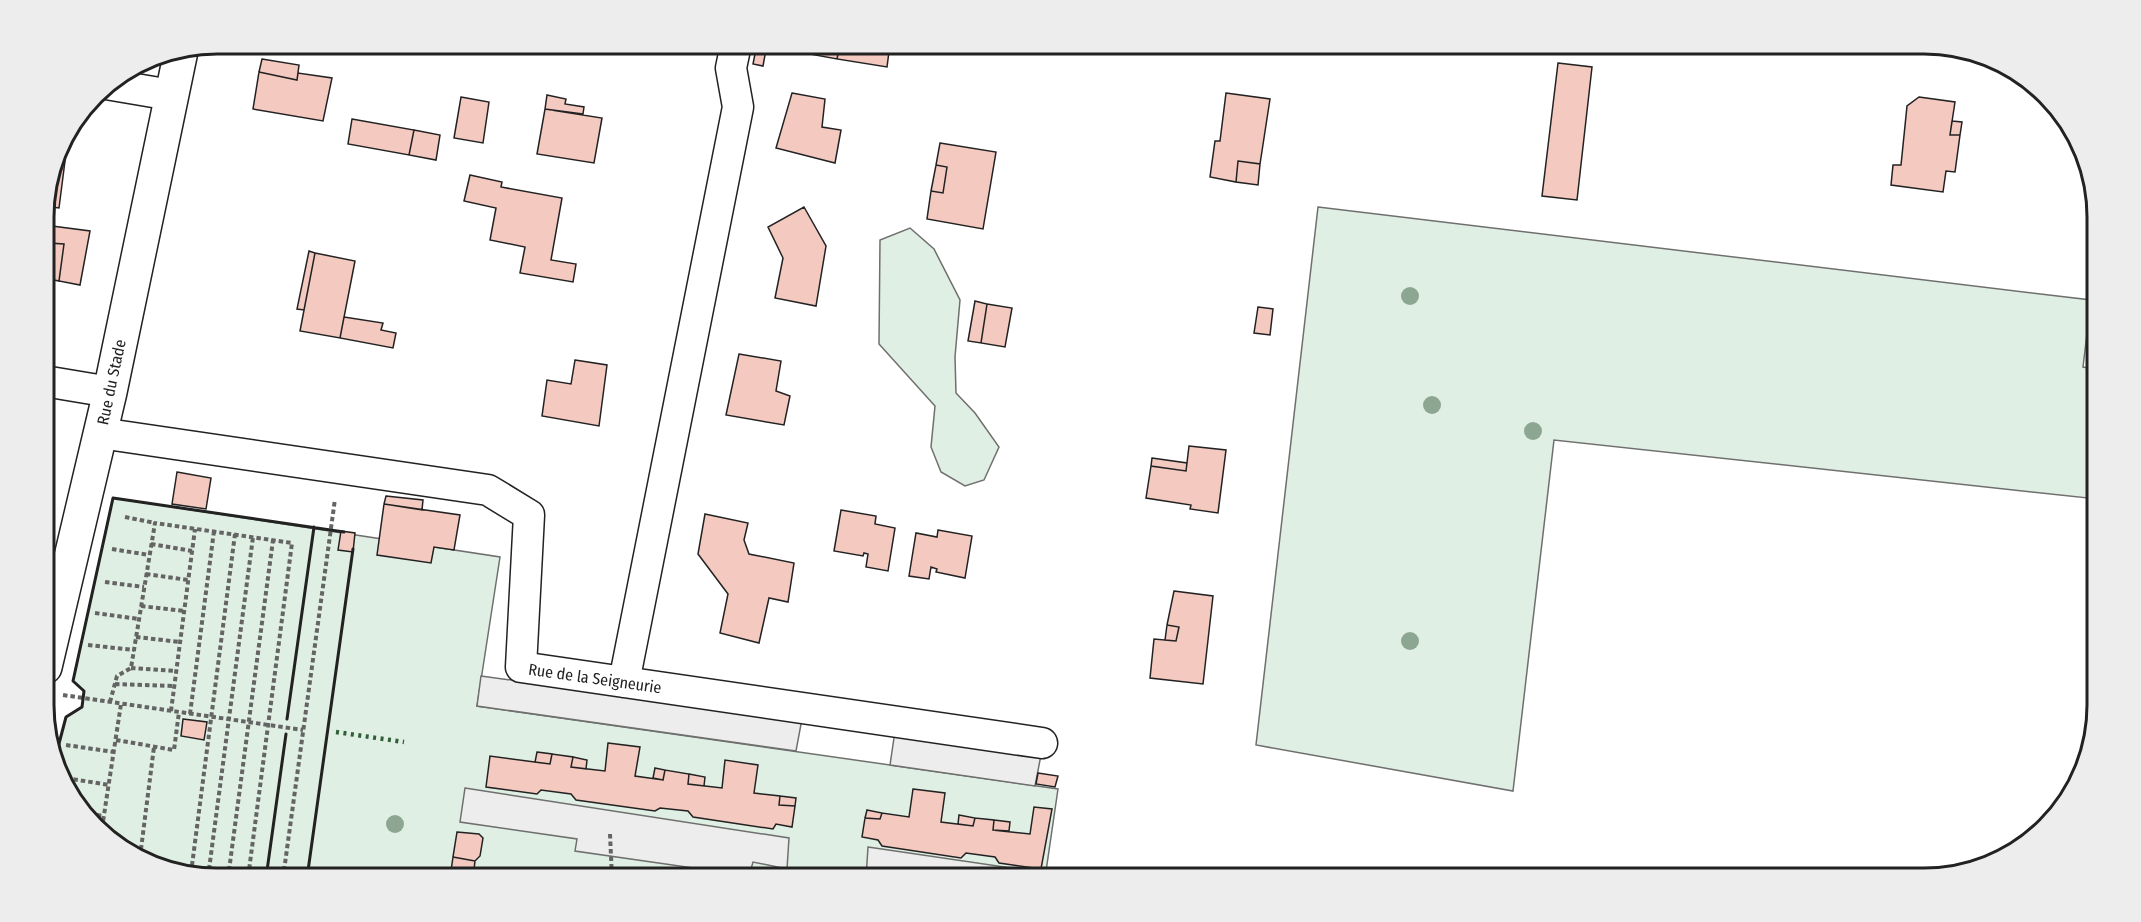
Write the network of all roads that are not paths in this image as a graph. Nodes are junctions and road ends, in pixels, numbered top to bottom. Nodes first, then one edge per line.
1 (734, 54) edge
2 (179, 59) edge
3 (120, 86) edge
4 (171, 95) junction
5 (54, 383) edge
6 (110, 392) junction
7 (100, 433) junction
8 (54, 629) edge
9 (624, 682) junction
10 (1042, 743) dead end

1 - 9 street
2 - 4 street, Rue du Stade
3 - 4 street
4 - 6 street, Rue du Stade
5 - 6 street
6 - 7 street, Rue du Stade
7 - 8 street, Rue du Stade
7 - 9 street, Rue de la Seigneurie
9 - 10 street, Rue de la Seigneurie

